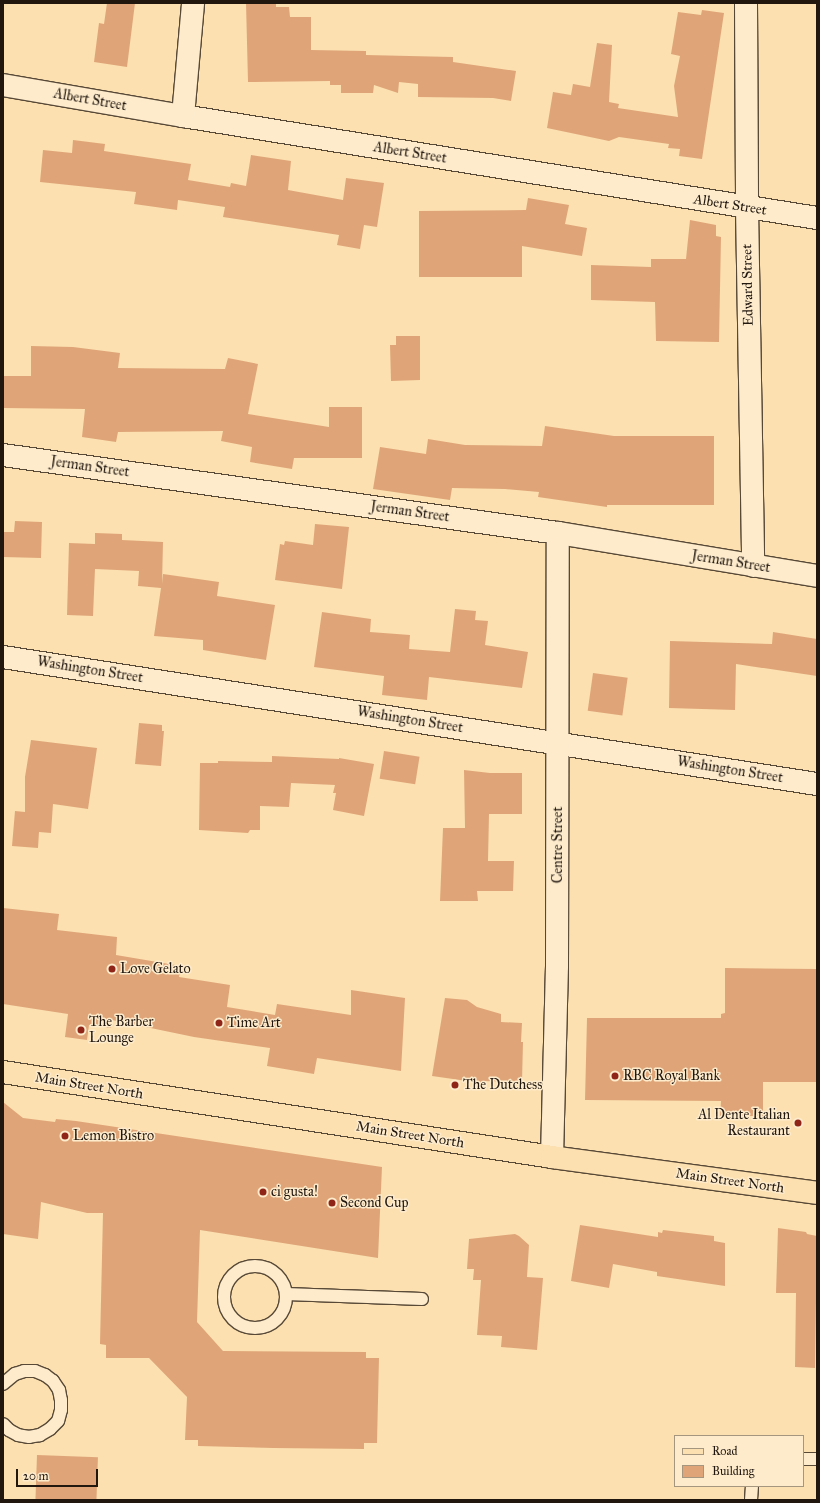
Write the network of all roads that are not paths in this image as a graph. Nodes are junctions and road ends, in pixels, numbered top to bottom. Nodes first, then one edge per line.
1 (193, 3) edge
2 (746, 3) edge
3 (3, 85) edge
4 (183, 116) junction
5 (746, 208) junction
6 (817, 218) edge
7 (3, 455) edge
8 (558, 533) junction
9 (753, 566) junction
10 (817, 576) edge
11 (3, 657) edge
12 (558, 742) junction
13 (817, 784) edge
14 (3, 1072) edge
15 (552, 1157) junction
16 (817, 1193) edge
17 (286, 1294) junction
18 (422, 1299) dead end
19 (4, 1381) edge
20 (3, 1424) edge
21 (804, 1459) edge
22 (817, 1459) edge
23 (752, 1487) edge
24 (751, 1500) edge

1 - 4 street
2 - 5 street, Edward Street
3 - 4 street, Albert Street
4 - 5 street, Albert Street
5 - 6 street, Albert Street
5 - 9 street, Edward Street
7 - 8 street, Jerman Street
8 - 9 street, Jerman Street
8 - 12 street, Centre Street
9 - 10 street, Jerman Street
11 - 12 street, Washington Street
12 - 13 street, Washington Street
12 - 15 street, Centre Street
14 - 15 main road, Main Street North
15 - 16 main road, Main Street North
17 - 17 lane
17 - 18 lane
19 - 20 lane
21 - 22 lane
23 - 24 lane

